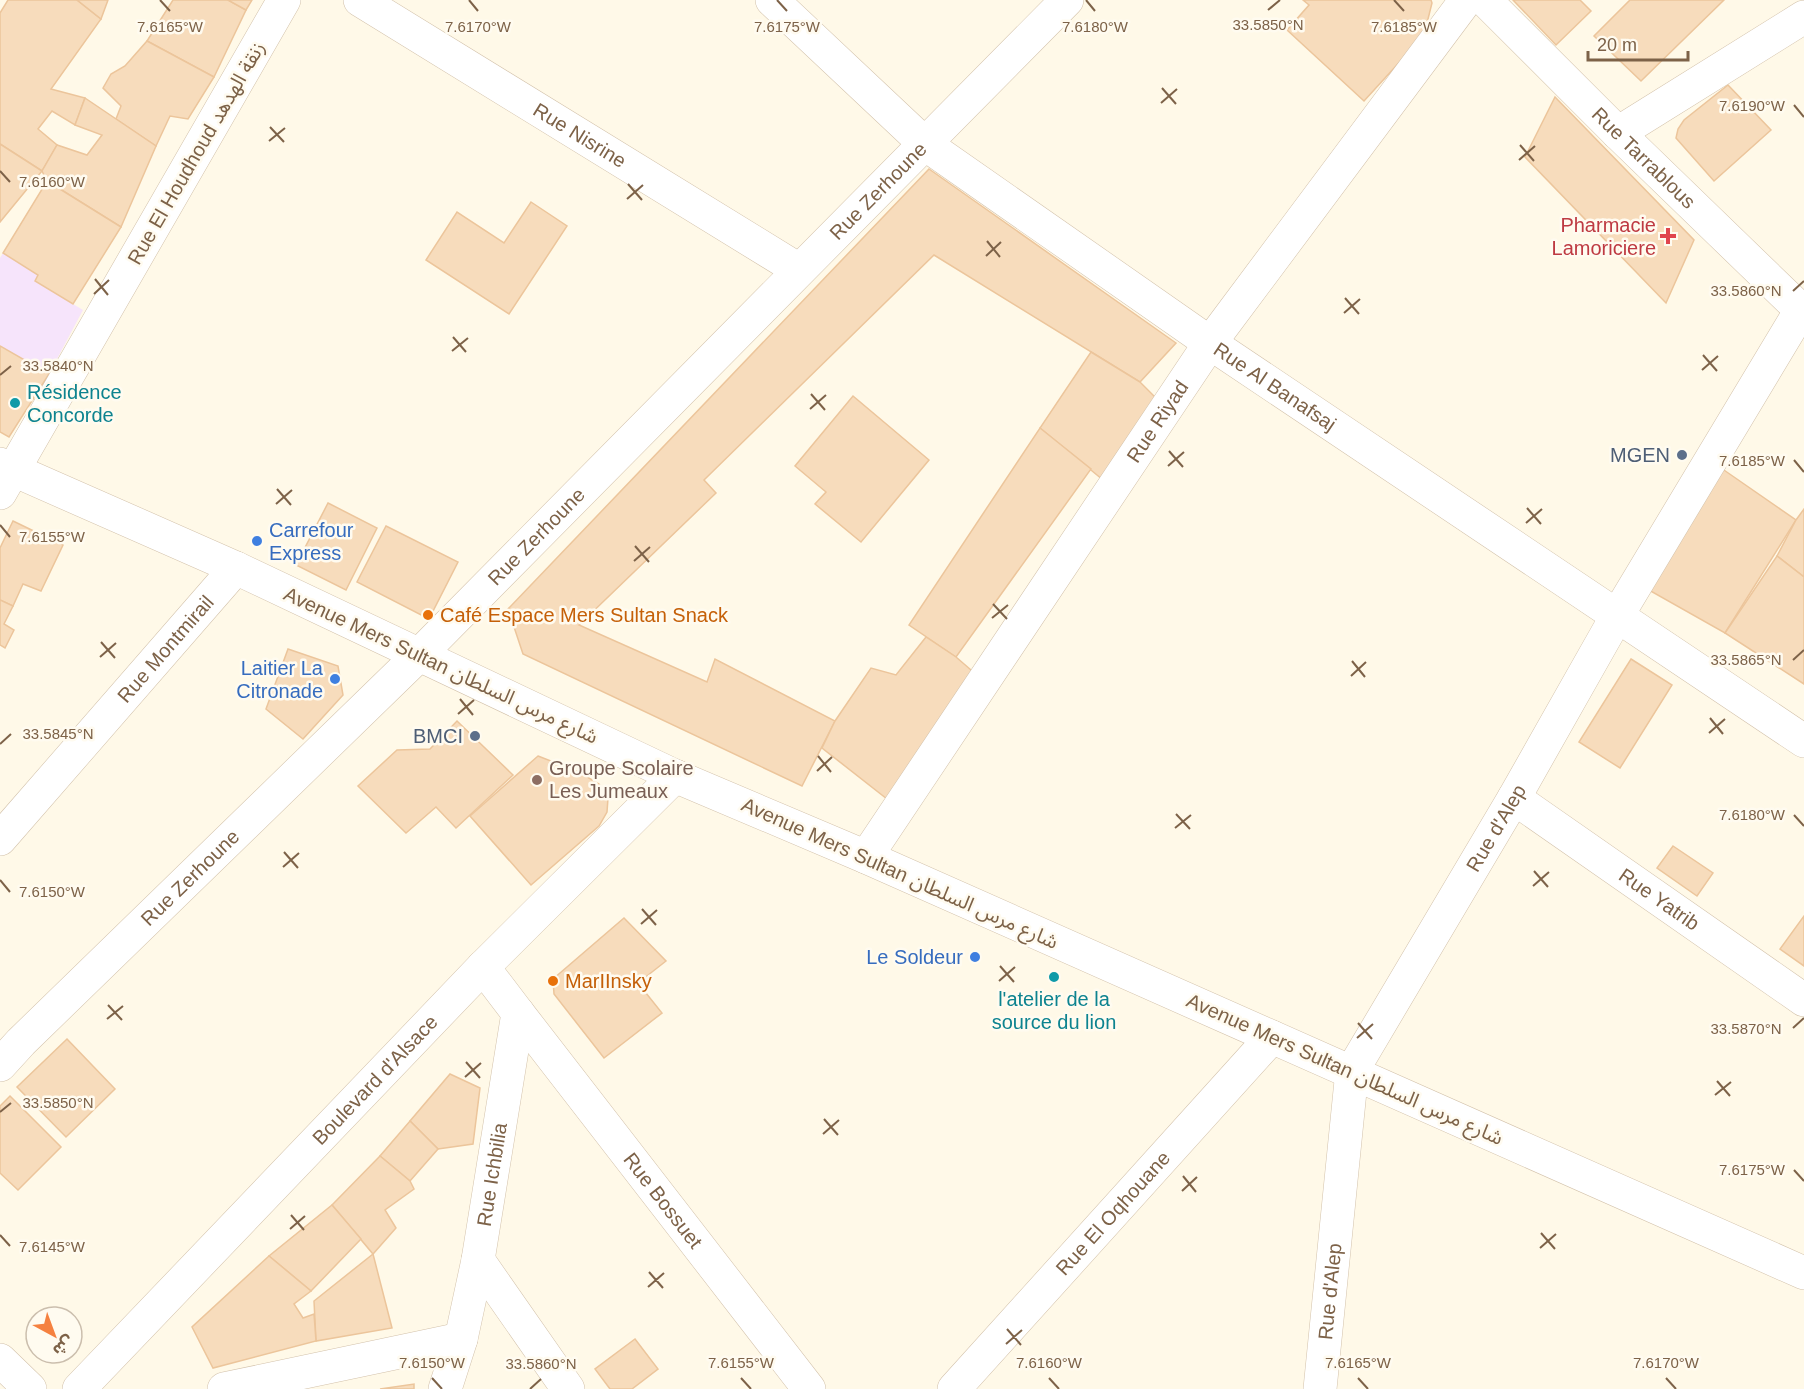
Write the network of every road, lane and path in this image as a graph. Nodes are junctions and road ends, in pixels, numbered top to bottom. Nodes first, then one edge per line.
1 (284, 0) edge
2 (360, 0) edge
3 (772, 0) edge
4 (1067, 0) edge
5 (1466, 0) edge
6 (1485, 0) edge
7 (1804, 17) edge
8 (1618, 133) junction
9 (925, 144) junction
10 (799, 270) junction
11 (1803, 312) edge
12 (1210, 343) junction
13 (4, 476) edge
14 (236, 568) junction
15 (1617, 616) junction
16 (420, 654) junction
17 (1804, 741) edge
18 (675, 776) junction
19 (1514, 798) junction
20 (0, 839) edge
21 (866, 857) junction
22 (483, 967) junction
23 (1804, 1000) edge
24 (518, 1013) junction
25 (1272, 1037) junction
26 (7, 1043) edge
27 (1352, 1071) junction
28 (478, 1260) junction
29 (1804, 1273) edge
30 (461, 1339) junction
31 (0, 1360) edge
32 (30, 1389) edge
33 (79, 1389) edge
34 (224, 1389) edge
35 (446, 1389) edge
36 (568, 1389) edge
37 (809, 1389) edge
38 (954, 1389) edge
39 (1320, 1389) edge

1 - 13 street, Rue El Houdhoud زنقة الهدهد
2 - 10 street, Rue Nisrine
3 - 9 street, Rue Al Banafsaj
4 - 9 street, Rue Zerhoune
5 - 12 street, Rue Riyad
6 - 8 street, Rue Tarrablous
7 - 8 street
8 - 11 street, Rue Tarrablous
9 - 10 street, Rue Zerhoune
9 - 12 street, Rue Al Banafsaj
10 - 16 street, Rue Zerhoune
11 - 15 street, Rue d'Alep
12 - 15 street, Rue Al Banafsaj
12 - 21 street, Rue Riyad
13 - 14 street, Avenue Mers Sultan شارع مرس السلطان
14 - 16 street, Avenue Mers Sultan شارع مرس السلطان
14 - 20 street, Rue Montmirail
15 - 17 street, Rue Al Banafsaj
15 - 19 street, Rue d'Alep
16 - 18 street, Avenue Mers Sultan شارع مرس السلطان
16 - 26 street, Rue Zerhoune
18 - 21 street, Avenue Mers Sultan شارع مرس السلطان
18 - 22 street, Boulevard d'Alsace
19 - 23 street, Rue Yatrib
19 - 27 street, Rue d'Alep
21 - 25 street, Avenue Mers Sultan شارع مرس السلطان
22 - 24 street
22 - 33 street, Boulevard d'Alsace
24 - 28 street, Rue Ichbilia
24 - 37 street, Rue Bossuet
25 - 27 street, Avenue Mers Sultan شارع مرس السلطان
25 - 38 street, Rue El Oqhouane
27 - 29 street, Avenue Mers Sultan شارع مرس السلطان
27 - 39 street, Rue d'Alep
28 - 30 street, Rue Ichbilia
28 - 36 street
30 - 34 street
30 - 35 street, Rue Ichbilia
31 - 32 street

